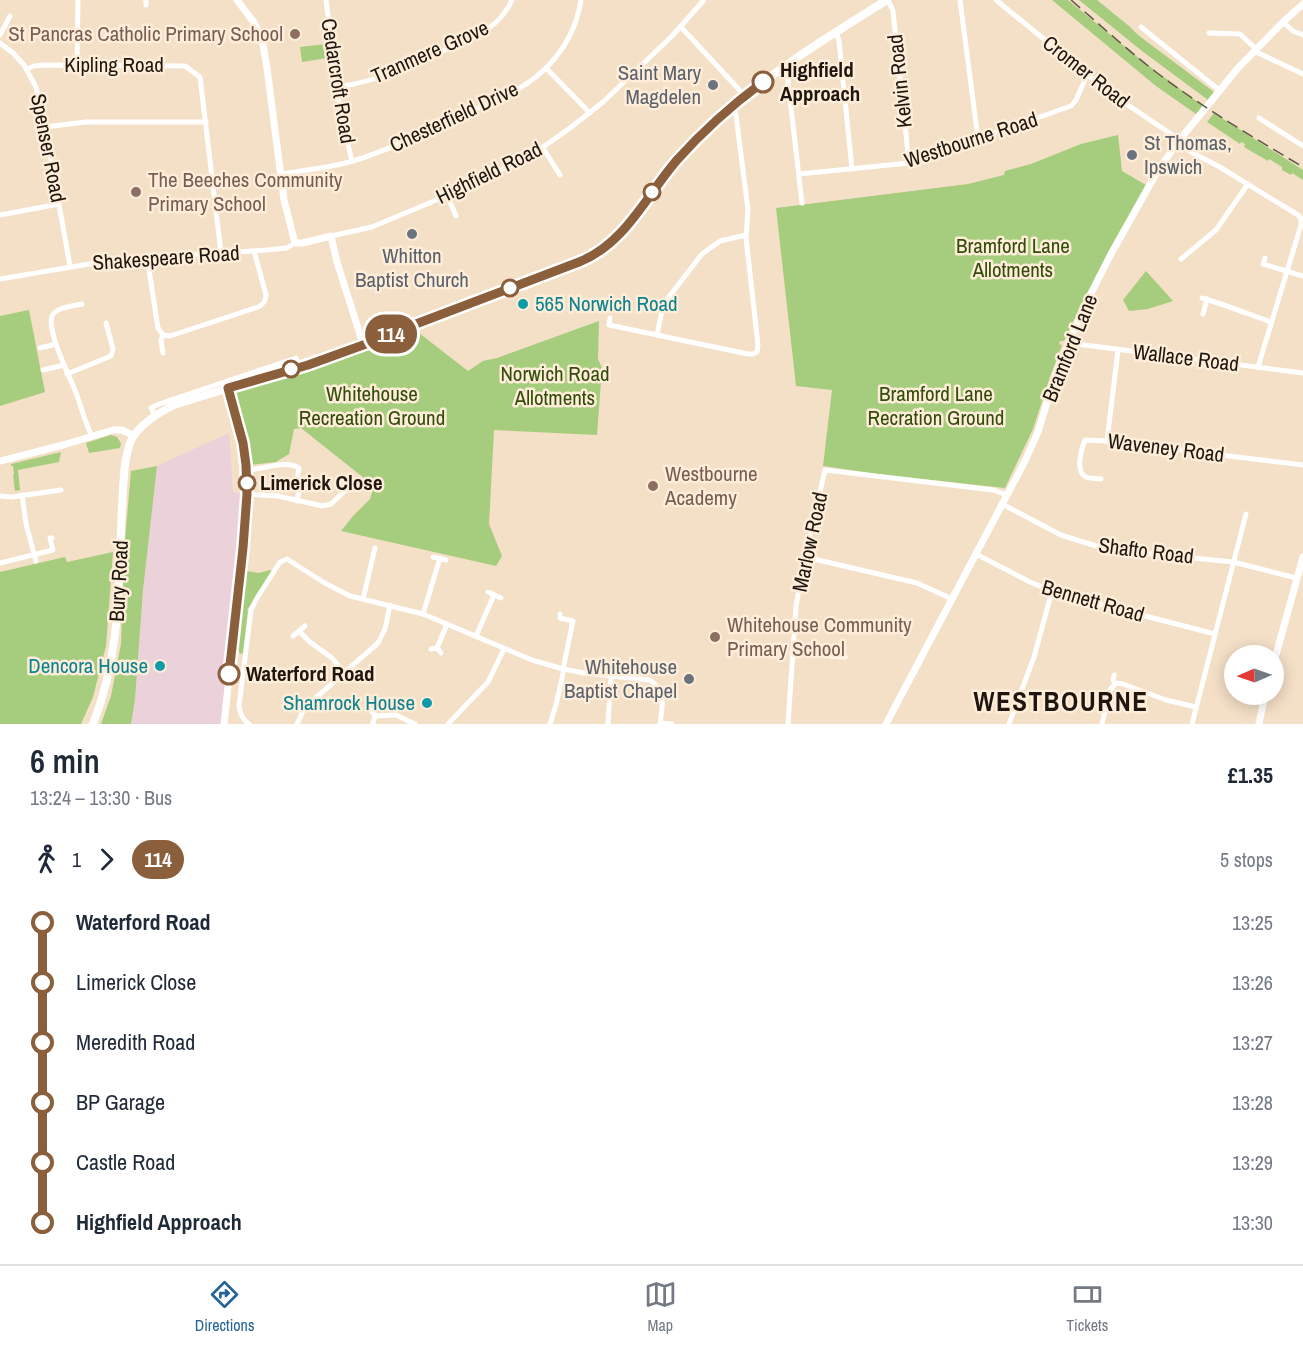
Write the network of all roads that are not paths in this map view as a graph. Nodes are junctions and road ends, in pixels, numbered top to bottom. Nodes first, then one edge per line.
1 (78, 0) edge
2 (237, 0) edge
3 (326, 0) edge
4 (512, 0) edge
5 (581, 0) edge
6 (704, 0) edge
7 (888, 0) edge
8 (960, 0) edge
9 (996, 0) edge
10 (1301, 3) edge
11 (10, 16) dead end
12 (1283, 22) junction
13 (681, 27) junction
14 (1141, 27) dead end
15 (836, 32) junction
16 (1209, 33) dead end
17 (0, 35) edge
18 (1303, 35) edge
19 (0, 43) edge
20 (1255, 50) junction
21 (77, 65) junction
22 (784, 66) junction
23 (546, 68) junction
24 (27, 69) junction
25 (1303, 74) edge
26 (1087, 75) junction
27 (337, 87) junction
28 (1219, 90) junction
29 (745, 96) junction
30 (731, 108) junction
31 (590, 113) junction
32 (1259, 118) dead end
33 (206, 122) junction
34 (45, 126) junction
35 (978, 139) junction
36 (1179, 141) junction
37 (1303, 146) edge
38 (543, 148) junction
39 (352, 161) junction
40 (909, 163) junction
41 (852, 169) junction
42 (281, 174) junction
43 (799, 174) junction
44 (560, 175) dead end
45 (1248, 184) junction
46 (447, 195) junction
47 (802, 202) dead end
48 (59, 204) junction
49 (0, 215) edge
50 (456, 216) dead end
51 (1302, 219) edge
52 (746, 235) junction
53 (331, 236) junction
54 (295, 243) junction
55 (254, 251) junction
56 (221, 253) junction
57 (147, 257) junction
58 (1265, 258) dead end
59 (1181, 259) dead end
60 (70, 266) junction
61 (1288, 272) junction
62 (1303, 276) edge
63 (0, 279) edge
64 (82, 304) dead end
65 (1203, 314) dead end
66 (610, 318) dead end
67 (1271, 322) junction
68 (106, 323) dead end
69 (163, 335) junction
70 (657, 335) junction
71 (1069, 343) junction
72 (56, 344) junction
73 (363, 344) junction
74 (40, 348) dead end
75 (1118, 350) junction
76 (163, 353) dead end
77 (332, 356) junction
78 (64, 365) junction
79 (298, 365) junction
80 (1258, 367) junction
81 (43, 370) dead end
82 (1303, 373) edge
83 (67, 374) junction
84 (228, 388) junction
85 (155, 416) junction
86 (92, 436) junction
87 (134, 436) junction
88 (1107, 441) junction
89 (0, 461) edge
90 (1303, 465) edge
91 (246, 470) junction
92 (1101, 479) dead end
93 (347, 489) dead end
94 (61, 490) dead end
95 (247, 494) junction
96 (22, 495) junction
97 (1007, 495) junction
98 (0, 496) edge
99 (297, 501) junction
100 (1002, 504) junction
101 (1246, 514) dead end
102 (52, 538) dead end
103 (375, 548) dead end
104 (976, 554) junction
105 (433, 556) dead end
106 (806, 557) junction
107 (1303, 557) edge
108 (36, 558) junction
109 (1233, 562) junction
110 (0, 563) edge
111 (1296, 578) junction
112 (1052, 591) junction
113 (501, 598) dead end
114 (363, 599) junction
115 (952, 599) junction
116 (390, 605) junction
117 (423, 614) junction
118 (561, 614) dead end
119 (447, 624) junction
120 (305, 626) dead end
121 (299, 631) junction
122 (1215, 634) junction
123 (293, 636) dead end
124 (476, 636) junction
125 (1278, 645) edge
126 (504, 649) junction
127 (436, 650) dead end
128 (792, 653) junction
129 (231, 656) junction
130 (845, 657) dead end
131 (244, 658) junction
132 (563, 669) junction
133 (345, 674) junction
134 (1114, 675) dead end
135 (611, 677) junction
136 (1115, 684) junction
137 (1263, 705) edge
138 (1196, 708) junction
139 (371, 710) dead end
140 (374, 719) edge
141 (660, 723) edge
142 (93, 724) edge
143 (224, 724) edge
144 (249, 724) edge
145 (297, 724) edge
146 (415, 724) edge
147 (448, 724) edge
148 (550, 724) edge
149 (608, 724) edge
150 (672, 724) edge
151 (788, 724) edge
152 (886, 724) edge
153 (1009, 724) edge
154 (1102, 724) edge
155 (1192, 724) edge
156 (1259, 724) edge

1 - 21 street
2 - 42 street
3 - 27 street, Cedarcroft Road
4 - 27 street, Tranmere Grove
5 - 23 street, Chesterfield Drive
6 - 13 street, Highfield Road
7 - 15 main road
7 - 40 street, Kelvin Road
8 - 35 street
9 - 26 street, Cromer Road
10 - 12 street, Bramford Lane
11 - 17 street
12 - 18 street
12 - 20 street, Bramford Lane
13 - 29 street
13 - 31 street, Highfield Road
14 - 28 street
15 - 22 main road
15 - 41 street
16 - 20 street
19 - 24 street, Spenser Road
20 - 25 street
20 - 28 street, Bramford Lane
21 - 24 street, Kipling Road
21 - 33 street, Kipling Road
22 - 29 main road
22 - 43 street
23 - 31 street
23 - 39 street, Chesterfield Drive
24 - 34 street, Spenser Road
26 - 35 street, Westbourne Road
26 - 36 street, Cromer Road
27 - 39 street, Cedarcroft Road
28 - 36 street, Bramford Lane
29 - 30 main road
30 - 52 street
30 - 73 main road
31 - 38 street, Highfield Road
32 - 37 street
33 - 34 street
33 - 56 street
34 - 48 street, Spenser Road
35 - 40 street, Westbourne Road
36 - 45 street, Cromer Road
36 - 71 street, Bramford Lane
38 - 44 street
38 - 46 street, Highfield Road
39 - 42 street, Chesterfield Drive
40 - 41 street, Westbourne Road
41 - 43 street, Westbourne Road
42 - 54 street
43 - 47 street
45 - 51 street, Cromer Road
45 - 59 street
46 - 50 street
46 - 53 street, Highfield Road
48 - 49 street
48 - 60 street, Spenser Road
51 - 61 street
52 - 70 street
52 - 70 street
53 - 54 street, Shakespeare Road
53 - 73 street
54 - 55 street, Shakespeare Road
55 - 56 street, Shakespeare Road
55 - 69 street
56 - 57 street, Shakespeare Road
57 - 60 street, Shakespeare Road
57 - 69 street
58 - 61 street
60 - 63 street, Shakespeare Road
61 - 62 street
61 - 67 street
64 - 72 street
65 - 67 street
66 - 70 street
67 - 80 street
68 - 83 street
69 - 76 street
71 - 75 street, Wallace Road
71 - 97 street, Bramford Lane
72 - 74 street
72 - 78 street
73 - 77 main road
75 - 80 street, Wallace Road
75 - 88 street
77 - 79 main road
77 - 79 street
78 - 81 street
78 - 83 street
79 - 84 main road
79 - 85 street
80 - 82 street, Wallace Road
83 - 86 street
84 - 85 main road
84 - 91 street
85 - 87 main road
86 - 87 street
86 - 89 street
87 - 142 main road, Bury Road
88 - 90 street, Waveney Road
88 - 92 street, Waveney Road
91 - 95 street
91 - 99 street
93 - 99 street
94 - 96 street
95 - 99 street
95 - 129 street
96 - 98 street
96 - 108 street
97 - 100 street, Bramford Lane
97 - 106 street, Marlow Road
100 - 104 street, Bramford Lane
100 - 109 street, Shafto Road
101 - 109 street
102 - 108 street
103 - 114 street
104 - 112 street, Bennett Road
104 - 115 street, Bramford Lane
105 - 117 street
106 - 115 street
106 - 128 street, Marlow Road
107 - 111 street
108 - 110 street
109 - 111 street, Shafto Road
109 - 122 street
111 - 125 street
112 - 122 street, Bennett Road
112 - 153 street
113 - 124 street
114 - 116 street
114 - 131 street
115 - 152 street, Bramford Lane
116 - 117 street
116 - 133 street
117 - 119 street
118 - 132 street
119 - 124 street
119 - 127 street
120 - 121 street
121 - 123 street
121 - 133 street
122 - 138 street
124 - 126 street
126 - 132 street
126 - 147 street
128 - 130 street
128 - 151 street, Marlow Road
129 - 131 street
129 - 143 street
131 - 144 street
132 - 135 street
132 - 148 street
133 - 145 street
134 - 136 street
135 - 141 street
135 - 149 street
136 - 138 street
136 - 154 street
137 - 156 street
138 - 155 street
139 - 140 street
140 - 146 street
141 - 150 street

